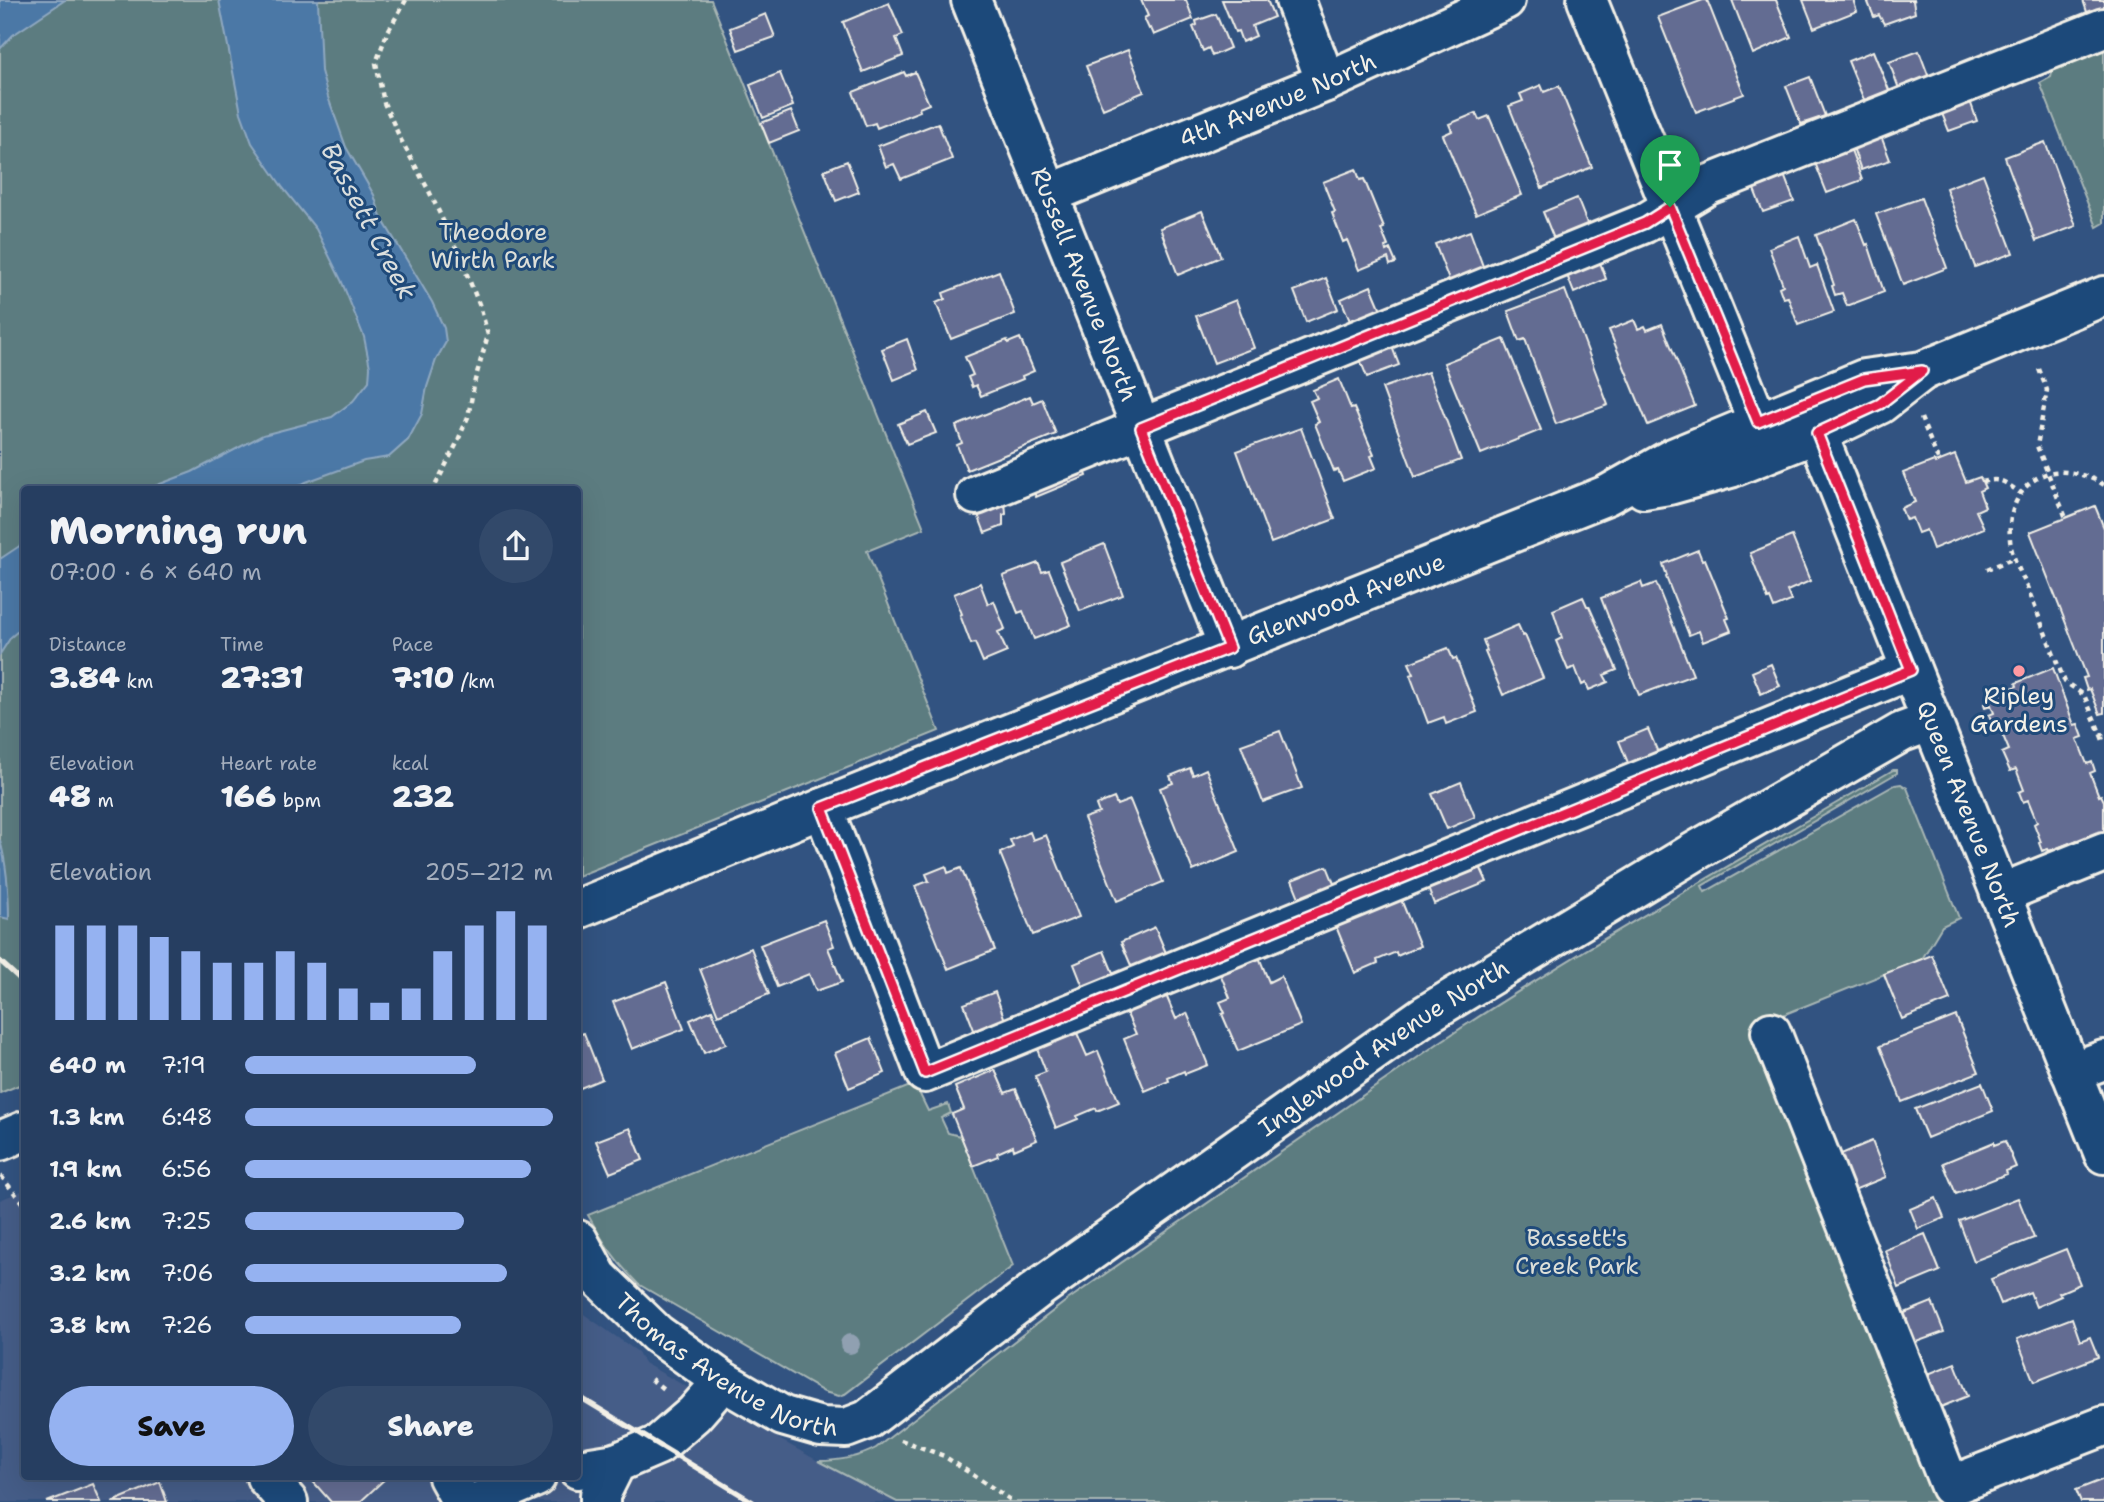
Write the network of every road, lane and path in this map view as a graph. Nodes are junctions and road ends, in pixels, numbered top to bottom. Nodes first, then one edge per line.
1 (406, 0) edge
2 (971, 0) edge
3 (1295, 0) edge
4 (1505, 0) edge
5 (1587, 0) edge
6 (2104, 28) edge
7 (1326, 82) junction
8 (1049, 194) junction
9 (1670, 207) junction
10 (2104, 296) edge
11 (2039, 369) dead end
12 (1922, 371) junction
13 (1921, 418) dead end
14 (1758, 422) junction
15 (1141, 428) junction
16 (1817, 433) junction
17 (1939, 462) dead end
18 (2047, 473) junction
19 (1982, 482) dead end
20 (2104, 485) edge
21 (434, 486) edge
22 (2020, 493) junction
23 (976, 495) dead end
24 (1608, 495) junction
25 (2066, 518) dead end
26 (2015, 558) junction
27 (1986, 569) dead end
28 (1229, 648) junction
29 (1911, 670) junction
30 (1932, 721) junction
31 (2102, 735) edge
32 (2104, 743) edge
33 (822, 808) junction
34 (2104, 852) edge
35 (2000, 894) junction
36 (581, 908) edge
37 (1770, 1032) dead end
38 (2088, 1066) edge
39 (21, 1132) edge
40 (0, 1141) edge
41 (2104, 1154) edge
42 (0, 1176) edge
43 (21, 1201) edge
44 (581, 1246) edge
45 (723, 1381) junction
46 (867, 1420) junction
47 (2104, 1426) edge
48 (616, 1463) junction
49 (581, 1469) edge
50 (268, 1480) edge
51 (450, 1480) edge
52 (529, 1480) edge
53 (288, 1502) edge
54 (462, 1502) edge
55 (478, 1502) edge
56 (600, 1502) edge
57 (1014, 1502) edge

1 - 21 path
2 - 8 street, Russell Avenue North
3 - 7 street
4 - 7 street, 4th Avenue North
5 - 9 street
6 - 9 street
7 - 8 street, 4th Avenue North
8 - 15 street, Russell Avenue North
9 - 14 street
9 - 15 street
10 - 12 street, Glenwood Avenue
11 - 18 path
12 - 14 street, Glenwood Avenue
12 - 16 street, Glenwood Avenue
13 - 17 path
14 - 24 street, Glenwood Avenue
15 - 23 street
15 - 28 street, Russell Avenue North
16 - 24 street, Glenwood Avenue
16 - 29 street, Queen Avenue North
18 - 20 path
18 - 22 path
18 - 25 path
19 - 22 path
22 - 26 path
24 - 28 street, Glenwood Avenue
26 - 27 path
26 - 31 path
28 - 33 street, Glenwood Avenue
29 - 30 street, Queen Avenue North
29 - 33 street
30 - 35 street, Queen Avenue North
30 - 46 street, Inglewood Avenue North
31 - 32 path
33 - 36 street, Glenwood Avenue
34 - 35 street
35 - 38 street, Queen Avenue North
37 - 47 street
38 - 41 street, Queen Avenue North
39 - 40 street
42 - 43 path
44 - 45 street, Thomas Avenue North
45 - 46 street, Thomas Avenue North
45 - 48 street
46 - 57 path
48 - 49 street
48 - 56 street
50 - 53 street
51 - 54 street
52 - 55 street

